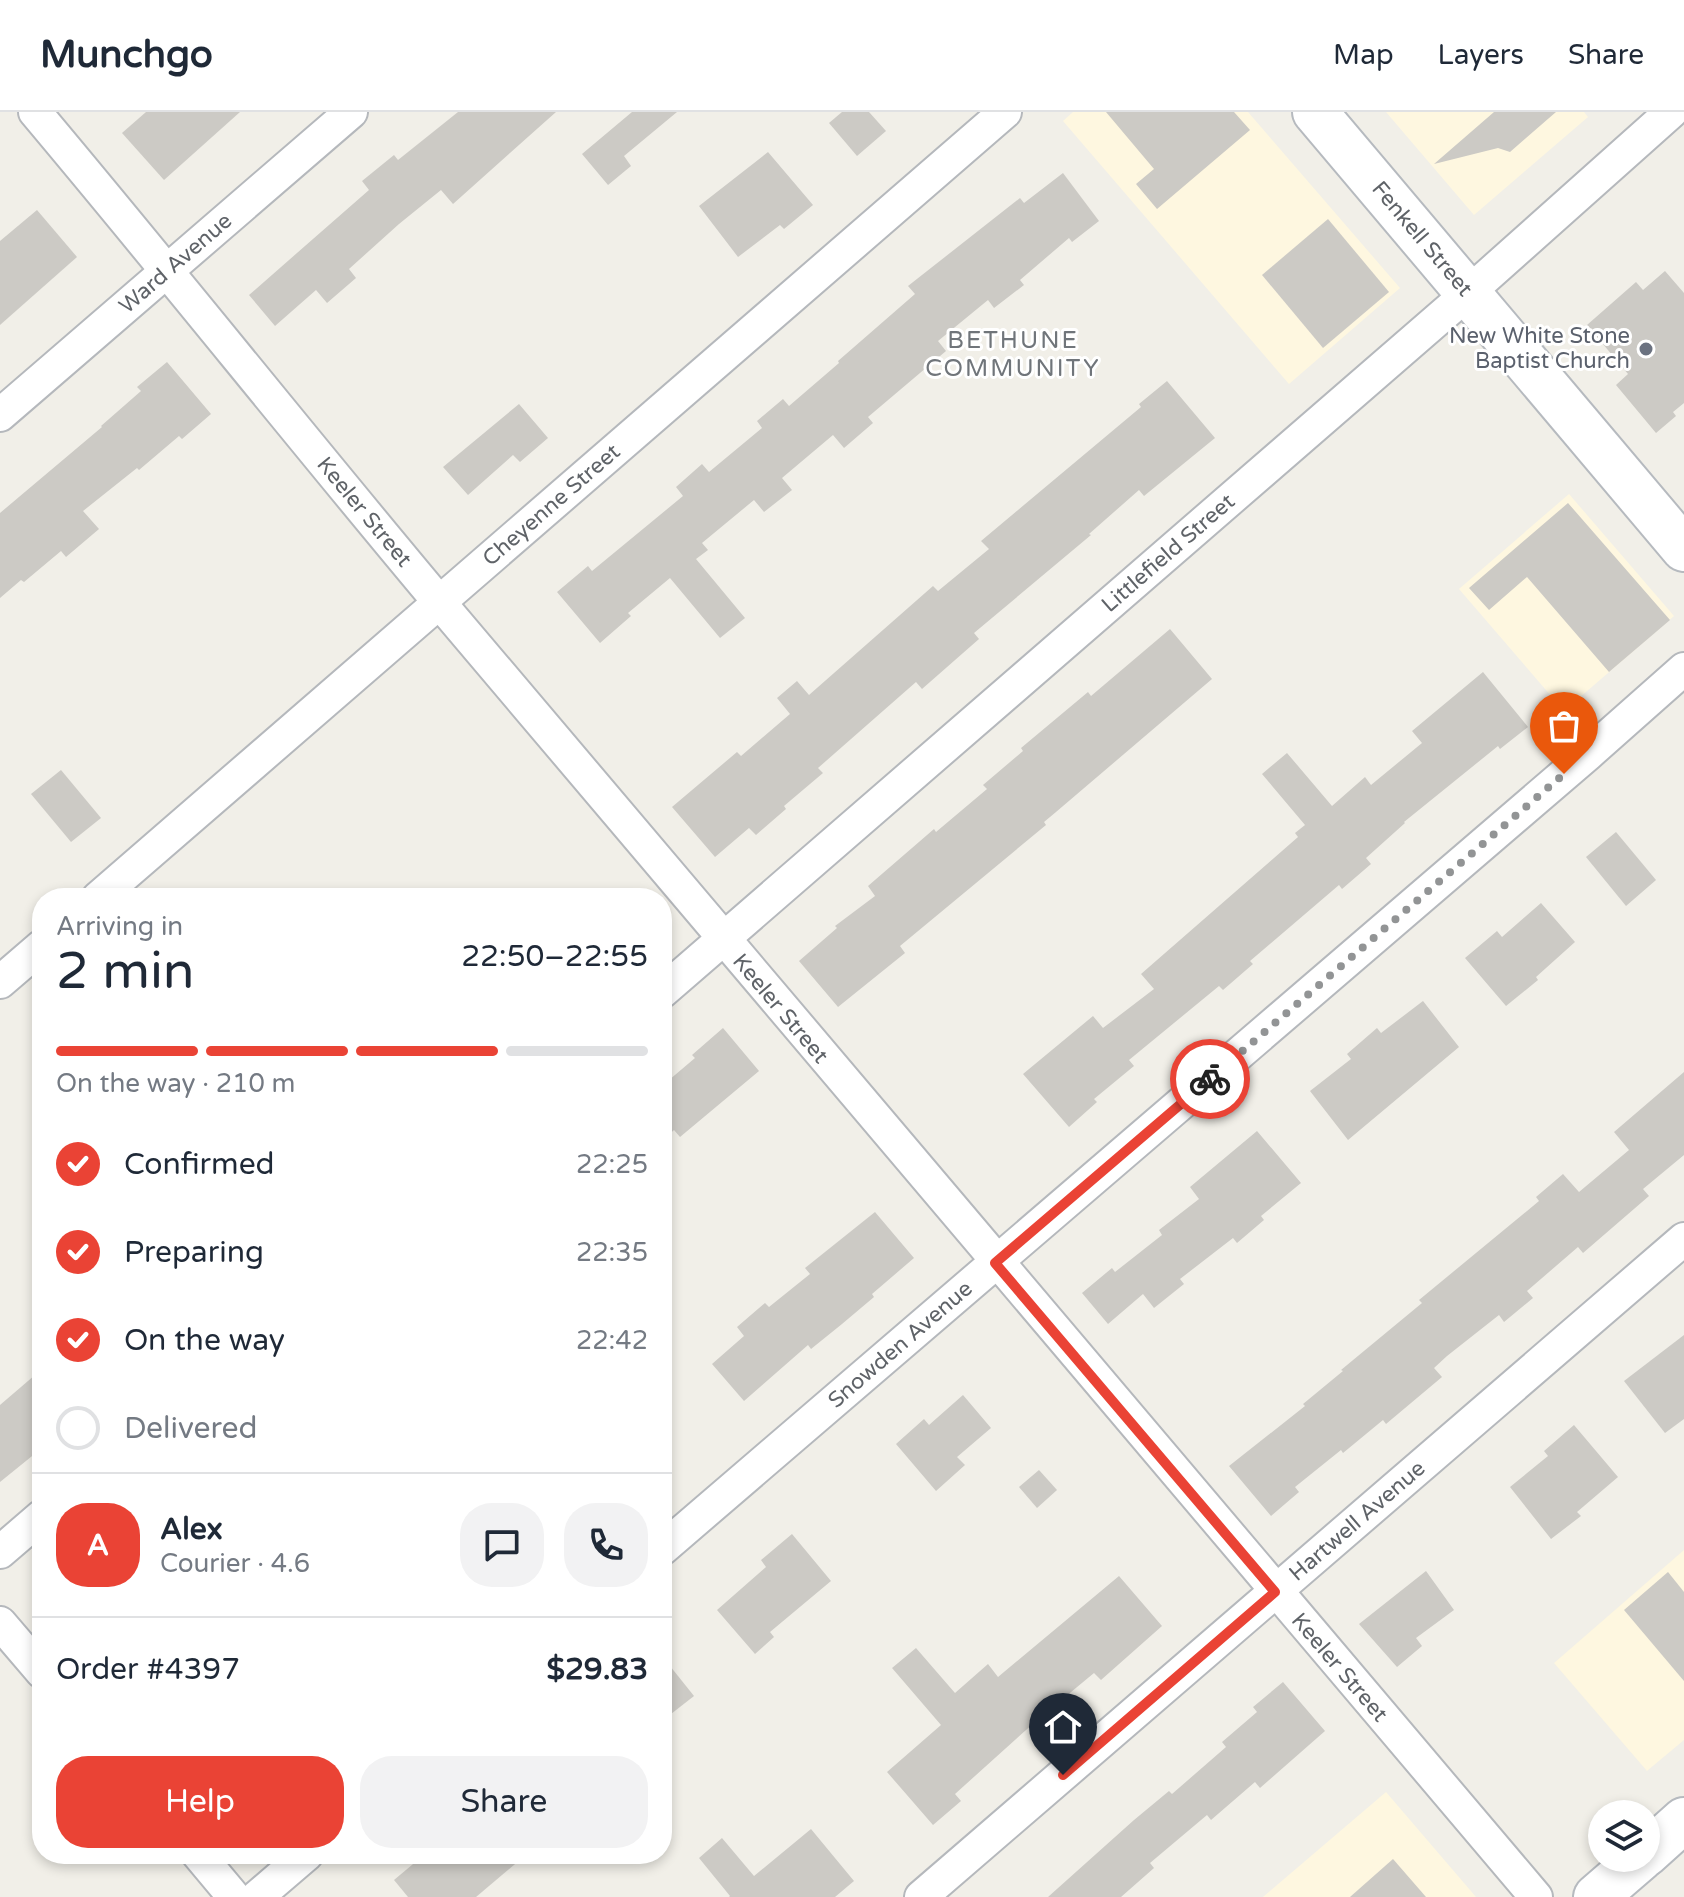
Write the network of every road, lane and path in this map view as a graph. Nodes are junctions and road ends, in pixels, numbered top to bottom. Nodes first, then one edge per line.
1 (35, 112) edge
2 (351, 112) edge
3 (1005, 112) edge
4 (1315, 112) edge
5 (1671, 112) edge
6 (169, 271) junction
7 (1467, 294) junction
8 (0, 415) edge
9 (1684, 549) edge
10 (440, 603) junction
11 (1684, 669) edge
12 (110, 888) edge
13 (723, 940) junction
14 (32, 955) edge
15 (0, 982) edge
16 (672, 983) edge
17 (1684, 1239) edge
18 (995, 1263) junction
19 (32, 1525) edge
20 (672, 1540) edge
21 (0, 1552) edge
22 (1275, 1592) junction
23 (0, 1623) edge
24 (32, 1660) edge
25 (1684, 1820) edge
26 (1660, 1841) edge
27 (206, 1864) edge
28 (295, 1864) edge
29 (1625, 1872) edge
30 (234, 1897) edge
31 (257, 1897) edge
32 (921, 1897) edge
33 (1536, 1897) edge
34 (1596, 1897) edge

1 - 6 street, Keeler Street
2 - 6 street, Ward Avenue
3 - 10 street, Cheyenne Street
4 - 7 street, Fenkell Street
5 - 7 street, Littlefield Street
6 - 8 street, Ward Avenue
6 - 10 street, Keeler Street
7 - 9 street, Fenkell Street
7 - 13 street, Littlefield Street
10 - 12 street, Cheyenne Street
10 - 13 street, Keeler Street
11 - 18 street, Snowden Avenue
13 - 16 street, Littlefield Street
13 - 18 street, Keeler Street
14 - 15 street
17 - 22 street, Hartwell Avenue
18 - 20 street, Snowden Avenue
18 - 22 street, Keeler Street
19 - 21 street
22 - 32 street, Hartwell Avenue
22 - 33 street, Keeler Street
23 - 24 street
25 - 26 street
27 - 30 street
28 - 31 street
29 - 34 street

